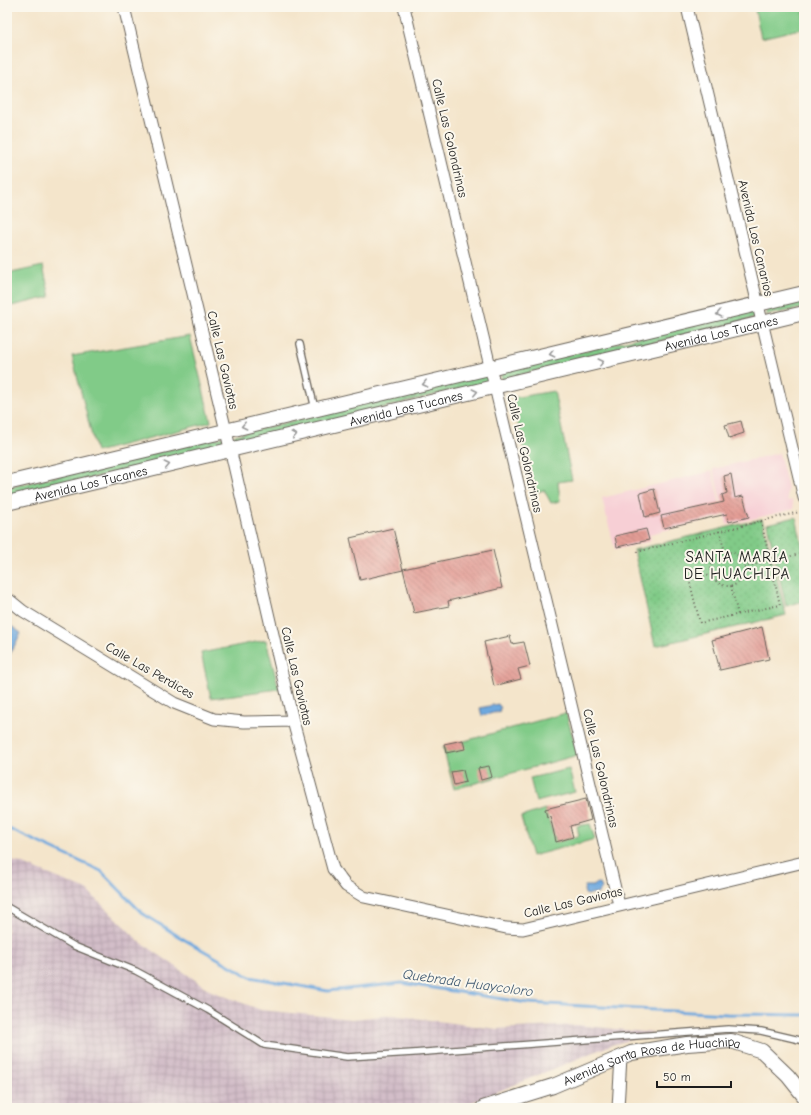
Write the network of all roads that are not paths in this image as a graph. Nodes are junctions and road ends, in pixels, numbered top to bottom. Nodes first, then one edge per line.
1 (124, 7) edge
2 (404, 7) edge
3 (686, 7) edge
4 (804, 294) edge
5 (757, 305) junction
6 (804, 313) edge
7 (762, 323) junction
8 (300, 344) dead end
9 (491, 368) junction
10 (495, 388) junction
11 (315, 410) junction
12 (226, 431) junction
13 (230, 450) junction
14 (7, 483) edge
15 (804, 498) edge
16 (7, 503) edge
17 (7, 598) edge
18 (293, 721) junction
19 (804, 862) edge
20 (619, 905) junction
21 (7, 907) edge
22 (804, 1041) edge
23 (621, 1057) junction
24 (804, 1096) edge
25 (483, 1108) edge
26 (618, 1108) edge

1 - 12 street, Calle Las Gaviotas
2 - 9 street, Calle Las Golondrinas
3 - 5 street, Avenida Los Canarios
4 - 5 street, Avenida Los Tucanes
5 - 7 street, Avenida Los Canarios
5 -> 9 street, Avenida Los Tucanes
6 - 7 street, Avenida Los Tucanes
10 -> 7 street, Avenida Los Tucanes
7 - 15 street, Avenida Los Canarios
8 - 11 lane
9 - 10 street, Calle Las Golondrinas
9 -> 11 street, Avenida Los Tucanes
13 -> 10 street, Avenida Los Tucanes
10 - 20 street, Calle Las Golondrinas
11 -> 12 street, Avenida Los Tucanes
12 - 13 street, Calle Las Gaviotas
12 - 14 street, Avenida Los Tucanes
16 -> 13 street, Avenida Los Tucanes
13 - 18 street, Calle Las Gaviotas
17 - 18 street, Calle Las Perdices
18 - 20 street, Calle Las Gaviotas
19 - 20 street, Calle Las Gaviotas
21 - 22 lane
23 - 24 street, Avenida Santa Rosa de Huachipa
23 - 25 street, Avenida Santa Rosa de Huachipa
23 - 26 street

